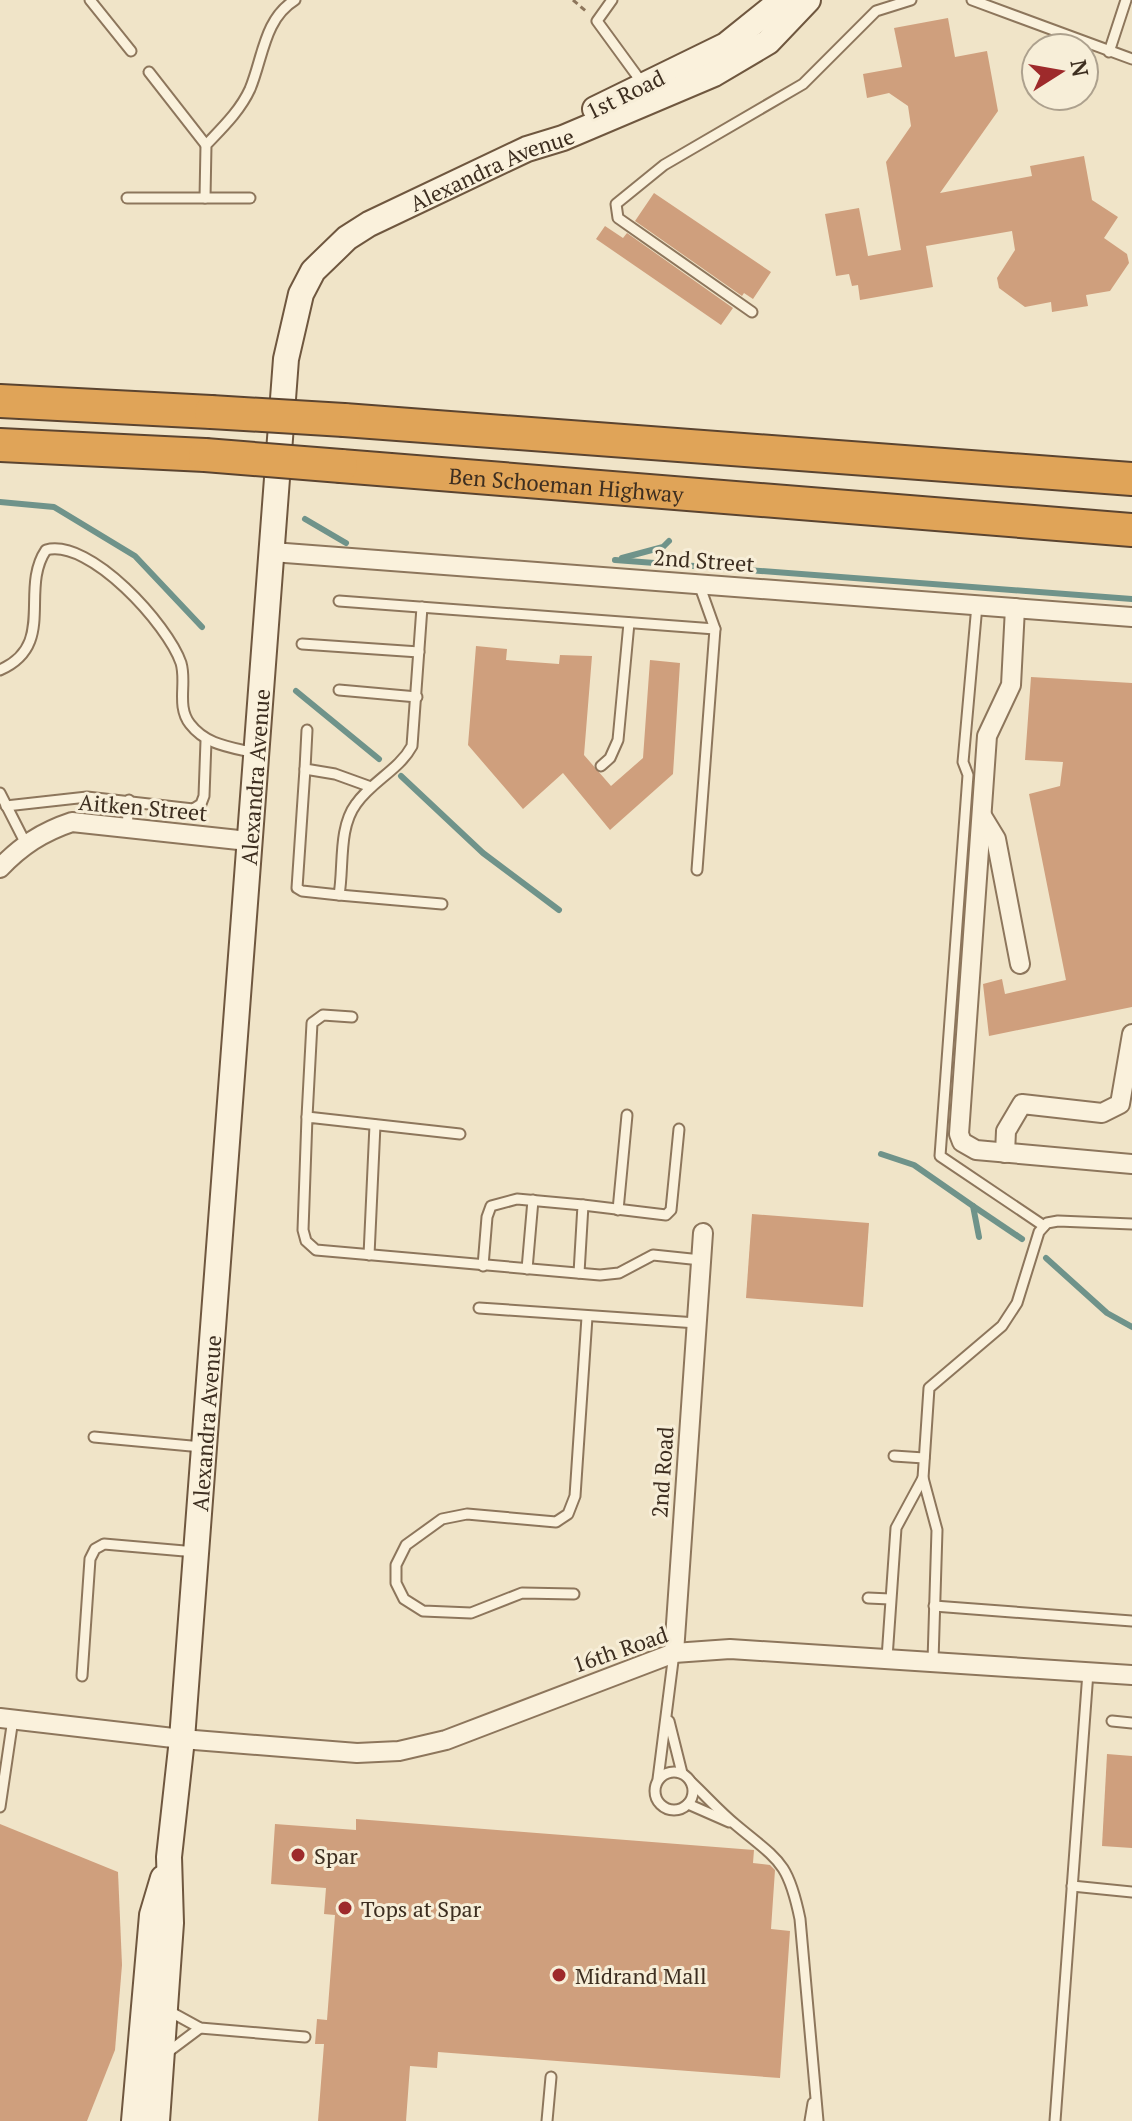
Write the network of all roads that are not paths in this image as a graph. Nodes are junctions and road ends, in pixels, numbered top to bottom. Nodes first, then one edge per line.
1 (90, 0) edge
2 (295, 0) edge
3 (612, 0) edge
4 (782, 0) edge
5 (808, 0) edge
6 (911, 0) edge
7 (972, 0) edge
8 (1126, 0) edge
9 (131, 51) dead end
10 (1109, 52) junction
11 (1132, 59) edge
12 (149, 72) dead end
13 (643, 85) junction
14 (206, 145) junction
15 (527, 149) junction
16 (127, 198) dead end
17 (205, 198) junction
18 (250, 198) dead end
19 (752, 312) dead end
20 (0, 401) edge
21 (0, 445) edge
22 (1132, 479) edge
23 (1132, 530) edge
24 (272, 552) junction
25 (699, 584) junction
26 (339, 601) dead end
27 (977, 605) junction
28 (422, 607) junction
29 (1015, 608) junction
30 (1132, 617) edge
31 (629, 623) junction
32 (715, 629) junction
33 (302, 644) dead end
34 (419, 652) junction
35 (0, 670) edge
36 (339, 690) dead end
37 (417, 697) junction
38 (307, 730) dead end
39 (206, 741) junction
40 (255, 753) junction
41 (601, 766) dead end
42 (305, 769) junction
43 (371, 787) junction
44 (0, 793) edge
45 (73, 797) junction
46 (129, 800) junction
47 (6, 806) junction
48 (982, 816) junction
49 (72, 822) junction
50 (127, 828) junction
51 (248, 841) junction
52 (26, 844) junction
53 (0, 868) edge
54 (697, 870) dead end
55 (339, 895) junction
56 (442, 904) dead end
57 (1020, 964) dead end
58 (352, 1017) dead end
59 (1132, 1034) edge
60 (627, 1115) dead end
61 (307, 1117) junction
62 (375, 1125) junction
63 (679, 1129) dead end
64 (460, 1134) dead end
65 (1005, 1153) junction
66 (1132, 1164) edge
67 (533, 1200) junction
68 (583, 1205) junction
69 (618, 1210) junction
70 (1132, 1224) edge
71 (1044, 1226) junction
72 (703, 1233) dead end
73 (369, 1255) junction
74 (701, 1260) junction
75 (483, 1266) junction
76 (527, 1269) junction
77 (579, 1273) junction
78 (479, 1308) dead end
79 (587, 1317) junction
80 (697, 1323) junction
81 (94, 1437) dead end
82 (203, 1447) junction
83 (894, 1456) dead end
84 (924, 1458) junction
85 (923, 1478) junction
86 (196, 1552) junction
87 (574, 1594) dead end
88 (868, 1598) dead end
89 (890, 1599) junction
90 (934, 1606) junction
91 (1132, 1621) edge
92 (674, 1653) junction
93 (887, 1658) junction
94 (933, 1661) junction
95 (1088, 1672) junction
96 (1132, 1675) edge
97 (82, 1676) dead end
98 (667, 1714) junction
99 (7, 1718) edge
100 (1112, 1721) dead end
101 (1132, 1723) edge
102 (182, 1739) junction
103 (682, 1773) junction
104 (658, 1779) junction
105 (691, 1782) junction
106 (688, 1804) junction
107 (0, 1807) edge
108 (735, 1825) junction
109 (169, 1857) junction
110 (1072, 1886) junction
111 (1132, 1892) edge
112 (165, 2008) junction
113 (200, 2028) junction
114 (305, 2037) dead end
115 (162, 2058) junction
116 (551, 2077) dead end
117 (816, 2080) junction
118 (134, 2121) edge
119 (157, 2121) edge
120 (547, 2121) edge
121 (810, 2121) edge
122 (818, 2121) edge
123 (1055, 2121) edge

1 - 9 lane
2 - 14 lane
3 - 13 lane
4 - 13 main road, 1st Road
5 - 15 main road, Alexandra Avenue
6 - 19 lane
7 - 10 lane
8 - 10 lane
10 - 11 lane
12 - 14 lane
13 - 15 main road, 1st Road
14 - 17 lane
15 - 24 main road, Alexandra Avenue
16 - 17 lane
17 - 18 lane
20 - 22 highway, Ben Schoeman Highway, bridge
21 - 23 highway, Ben Schoeman Highway, bridge
24 - 25 street, 2nd Street
24 - 40 main road, Alexandra Avenue
25 - 27 street, 2nd Street
25 - 32 lane
26 - 28 lane
27 - 29 street, 2nd Street
27 - 71 lane
28 - 31 lane
28 - 34 lane
29 - 30 street, 2nd Street
29 - 48 street
31 - 32 lane
31 - 41 lane
32 - 54 lane
33 - 34 lane
34 - 37 lane
35 - 39 lane
36 - 37 lane
37 - 43 lane
38 - 42 lane
39 - 40 lane
39 - 46 lane
40 - 51 main road, Alexandra Avenue
42 - 43 lane
42 - 55 lane
43 - 55 lane
44 - 47 lane
45 - 46 lane
45 - 47 lane
45 - 49 lane
46 - 50 lane
47 - 52 lane
48 - 57 street
48 - 65 street
49 - 50 street, Aitken Street
49 - 52 street, Aitken Street
50 - 51 street, Aitken Street
51 - 82 main road, Alexandra Avenue
52 - 53 street, Aitken Street
55 - 56 lane
58 - 61 lane
59 - 65 street
60 - 69 lane
61 - 62 lane
61 - 73 lane
62 - 64 lane
62 - 73 lane
63 - 69 lane
65 - 66 street
67 - 68 lane
67 - 75 lane
67 - 76 lane
68 - 69 lane
68 - 77 lane
70 - 71 lane
71 - 84 lane
72 - 74 street, 2nd Road
73 - 75 lane
74 - 77 lane
74 - 80 street, 2nd Road
75 - 76 lane
76 - 77 lane
78 - 79 lane
79 - 80 lane
79 - 87 lane
80 - 92 street, 2nd Road
81 - 82 lane
82 - 86 main road, Alexandra Avenue
83 - 84 lane
84 - 85 lane
85 - 89 lane
85 - 90 lane
86 - 97 lane
86 - 102 main road, Alexandra Avenue
88 - 89 lane
89 - 93 lane
90 - 91 lane
90 - 94 lane
92 - 93 street, 16th Road
92 - 98 lane, 2nd Road
92 - 102 street, 16th Road
93 - 94 street, 16th Road
94 - 95 street, 16th Road
95 - 96 street, 16th Road
95 - 110 lane
98 - 103 lane, 2nd Road
98 - 104 lane, 2nd Road
99 - 102 street, 16th Road
99 - 107 lane
100 - 101 lane
102 - 109 main road, Alexandra Avenue
103 - 104 lane
103 - 105 lane
104 - 106 lane
105 - 106 lane
105 - 108 lane
106 - 108 lane
108 - 117 lane
109 - 112 main road, Alexandra Avenue
109 - 118 main road, Alexandra Avenue
110 - 111 lane
110 - 123 lane
112 - 113 lane
112 - 115 main road, Alexandra Avenue
113 - 114 lane
113 - 115 lane
115 - 119 main road, Alexandra Avenue
116 - 120 lane
117 - 121 lane
117 - 122 lane

